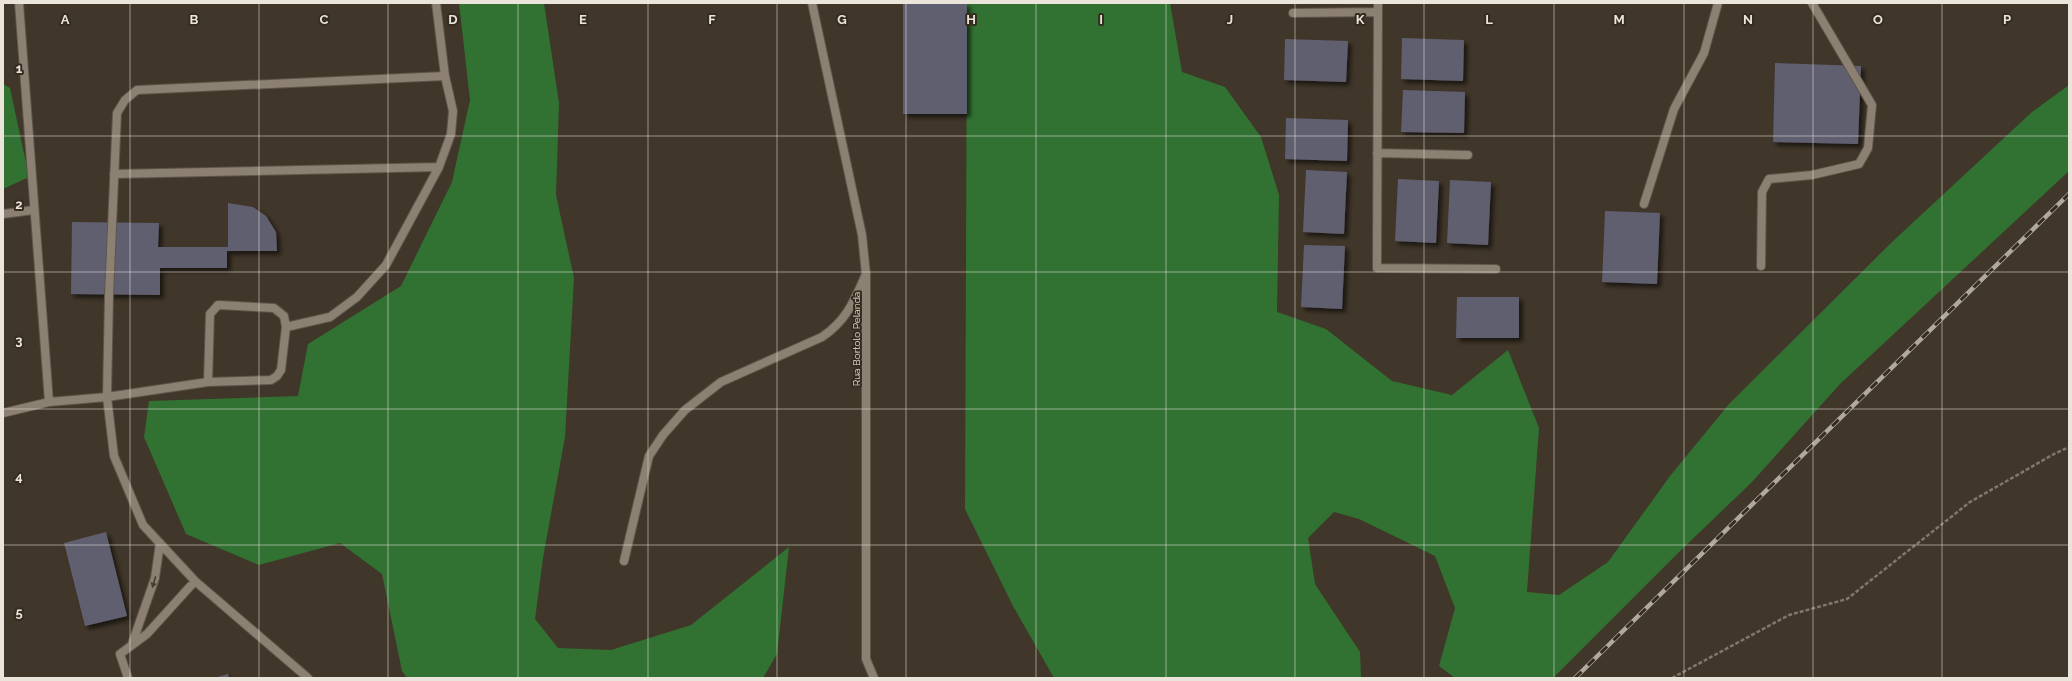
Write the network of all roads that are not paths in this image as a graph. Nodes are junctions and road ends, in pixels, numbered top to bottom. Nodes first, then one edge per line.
1 (19, 3) edge
2 (436, 3) edge
3 (812, 3) edge
4 (1378, 3) edge
5 (1718, 3) edge
6 (1812, 3) edge
7 (1378, 12) junction
8 (1293, 13) dead end
9 (445, 76) junction
10 (1377, 153) junction
11 (1468, 155) dead end
12 (439, 166) junction
13 (114, 174) junction
14 (1644, 204) dead end
15 (34, 210) junction
16 (3, 214) edge
17 (1761, 266) dead end
18 (1496, 269) dead end
19 (866, 274) junction
20 (286, 327) junction
21 (208, 382) junction
22 (107, 397) junction
23 (49, 402) junction
24 (3, 413) edge
25 (160, 543) junction
26 (624, 561) dead end
27 (195, 581) junction
28 (142, 617) junction
29 (147, 634) junction
30 (132, 644) junction
31 (128, 678) edge
32 (308, 678) edge
33 (874, 678) edge

1 - 15 street
2 - 9 street
3 - 19 street, Rua Bortolo Pelanda
4 - 7 street
5 - 14 street
6 - 17 street
7 - 8 street
7 - 10 street
9 - 12 street
9 - 13 street
10 - 11 street
10 - 18 street
12 - 13 street
12 - 20 street
13 - 22 street
15 - 16 street
15 - 23 street
19 - 26 street
19 - 33 street, Rua Bortolo Pelanda
20 - 21 street
20 - 21 street
21 - 22 street
22 - 23 street
22 - 25 street
23 - 24 street
25 - 27 street
25 -> 28 street
27 - 29 street
27 - 32 street
28 - 29 street
28 - 30 street
29 - 30 street
30 - 31 street

